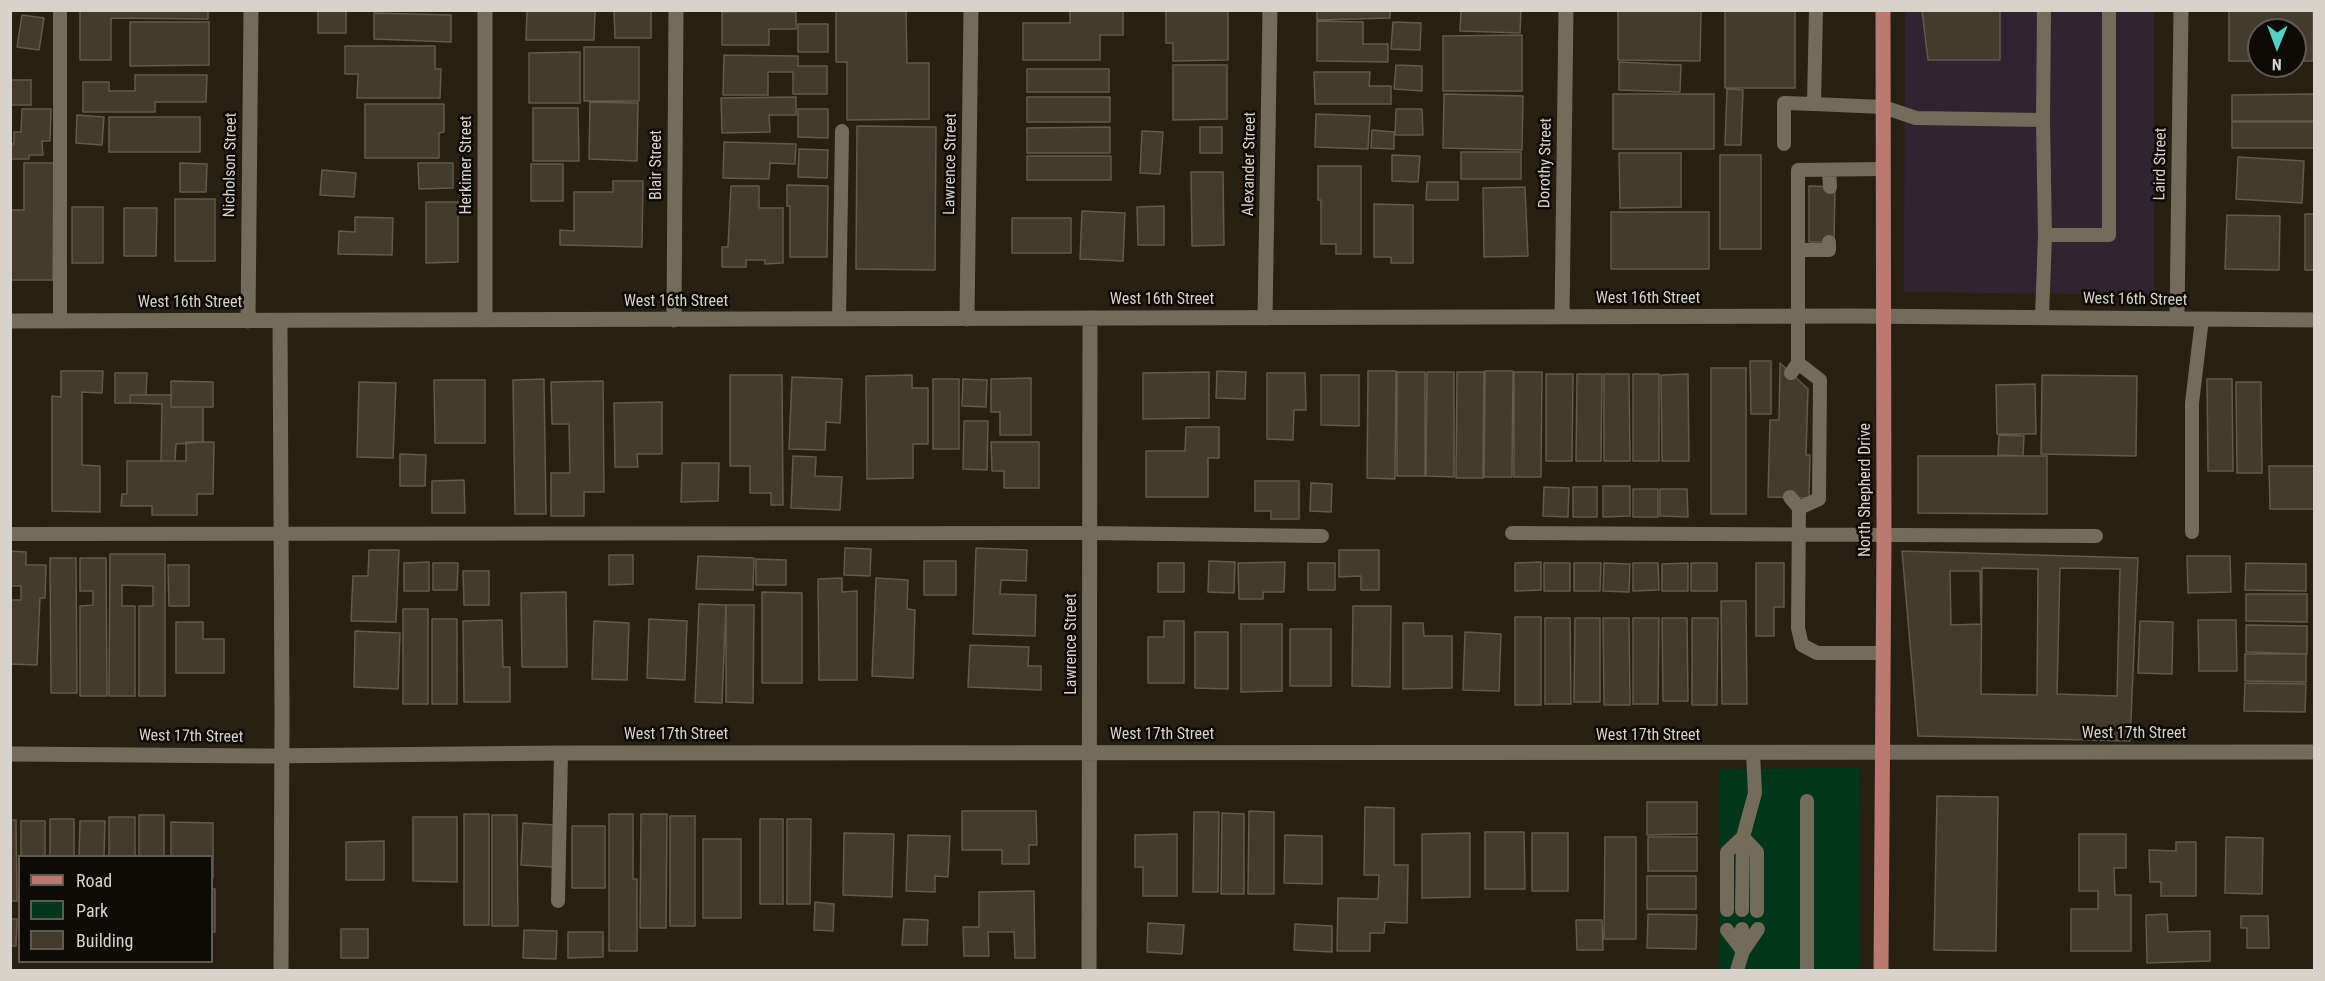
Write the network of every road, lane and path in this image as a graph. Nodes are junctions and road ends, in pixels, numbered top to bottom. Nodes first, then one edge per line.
1 (60, 10) edge
2 (250, 10) edge
3 (486, 10) edge
4 (675, 10) edge
5 (971, 10) edge
6 (1270, 10) edge
7 (1566, 10) edge
8 (1816, 10) edge
9 (1883, 10) edge
10 (2044, 10) edge
11 (2109, 10) edge
12 (2181, 10) edge
13 (1814, 104) junction
14 (1883, 107) junction
15 (2043, 120) junction
16 (842, 130) dead end
17 (1784, 144) dead end
18 (1883, 169) junction
19 (1829, 170) junction
20 (1830, 187) dead end
21 (2045, 235) junction
22 (1829, 242) dead end
23 (1798, 250) junction
24 (1798, 316) junction
25 (1884, 316) junction
26 (1562, 317) junction
27 (2042, 317) junction
28 (1090, 318) junction
29 (1265, 318) junction
30 (2177, 318) junction
31 (839, 319) junction
32 (967, 319) junction
33 (2202, 319) junction
34 (485, 320) junction
35 (674, 320) junction
36 (2314, 320) edge
37 (10, 321) edge
38 (60, 321) junction
39 (248, 321) junction
40 (280, 321) junction
41 (2192, 532) dead end
42 (1090, 533) junction
43 (1512, 533) dead end
44 (10, 534) edge
45 (281, 534) junction
46 (1798, 534) junction
47 (1322, 536) dead end
48 (1884, 536) junction
49 (2096, 536) dead end
50 (1883, 653) junction
51 (2314, 752) edge
52 (561, 753) junction
53 (1090, 753) junction
54 (1753, 753) junction
55 (1882, 753) junction
56 (10, 754) edge
57 (282, 756) junction
58 (1807, 801) dead end
59 (1743, 837) junction
60 (558, 901) dead end
61 (1727, 910) dead end
62 (1742, 910) dead end
63 (1757, 911) dead end
64 (1742, 929) dead end
65 (1758, 929) dead end
66 (1727, 930) dead end
67 (1743, 951) junction
68 (281, 970) edge
69 (1089, 970) edge
70 (1737, 970) edge
71 (1807, 970) edge
72 (1881, 970) edge

1 - 38 lane
2 - 39 street, Nicholson Street
3 - 34 street, Herkimer Street
4 - 35 street, Blair Street
5 - 32 street, Lawrence Street
6 - 29 street, Alexander Street
7 - 26 street, Dorothy Street
8 - 13 lane
9 - 14 main road, North Shepherd Drive
10 - 15 lane
11 - 21 lane
12 - 30 street, Laird Street
13 - 14 lane
13 - 17 lane
14 - 15 lane
14 - 18 main road, North Shepherd Drive
15 - 21 lane
16 - 31 lane
18 - 19 lane
18 - 25 main road, North Shepherd Drive
19 - 20 lane
19 - 23 lane
21 - 27 lane
22 - 23 lane
23 - 24 lane
24 - 25 street, West 16th Street
24 - 26 street, West 16th Street
24 - 46 lane
25 - 27 street, West 16th Street
25 - 48 main road, North Shepherd Drive
26 - 29 street, West 16th Street
27 - 30 street, West 16th Street
28 - 29 street, West 16th Street
28 - 32 street, West 16th Street
28 - 42 street, Lawrence Street
30 - 33 street, West 16th Street
31 - 32 street, West 16th Street
31 - 35 street, West 16th Street
33 - 36 street, West 16th Street
33 - 41 lane
34 - 35 street, West 16th Street
34 - 40 street, West 16th Street
37 - 38 street, West 16th Street
38 - 39 street, West 16th Street
39 - 40 street, West 16th Street
40 - 45 street
42 - 45 lane
42 - 47 lane
42 - 53 street, Lawrence Street
43 - 46 lane
44 - 45 lane
45 - 57 street
46 - 48 lane
46 - 50 lane
48 - 49 lane
48 - 50 main road, North Shepherd Drive
50 - 55 main road, North Shepherd Drive
51 - 55 street, West 17th Street
52 - 53 street, West 17th Street
52 - 57 street, West 17th Street
52 - 60 lane
53 - 54 street, West 17th Street
53 - 69 street, Lawrence Street
54 - 55 street, West 17th Street
54 - 59 lane
55 - 72 main road, North Shepherd Drive
56 - 57 street, West 17th Street
57 - 68 street
58 - 71 lane
59 - 61 lane
59 - 62 lane
59 - 63 lane
64 - 67 lane
65 - 67 lane
66 - 67 lane
67 - 70 lane

